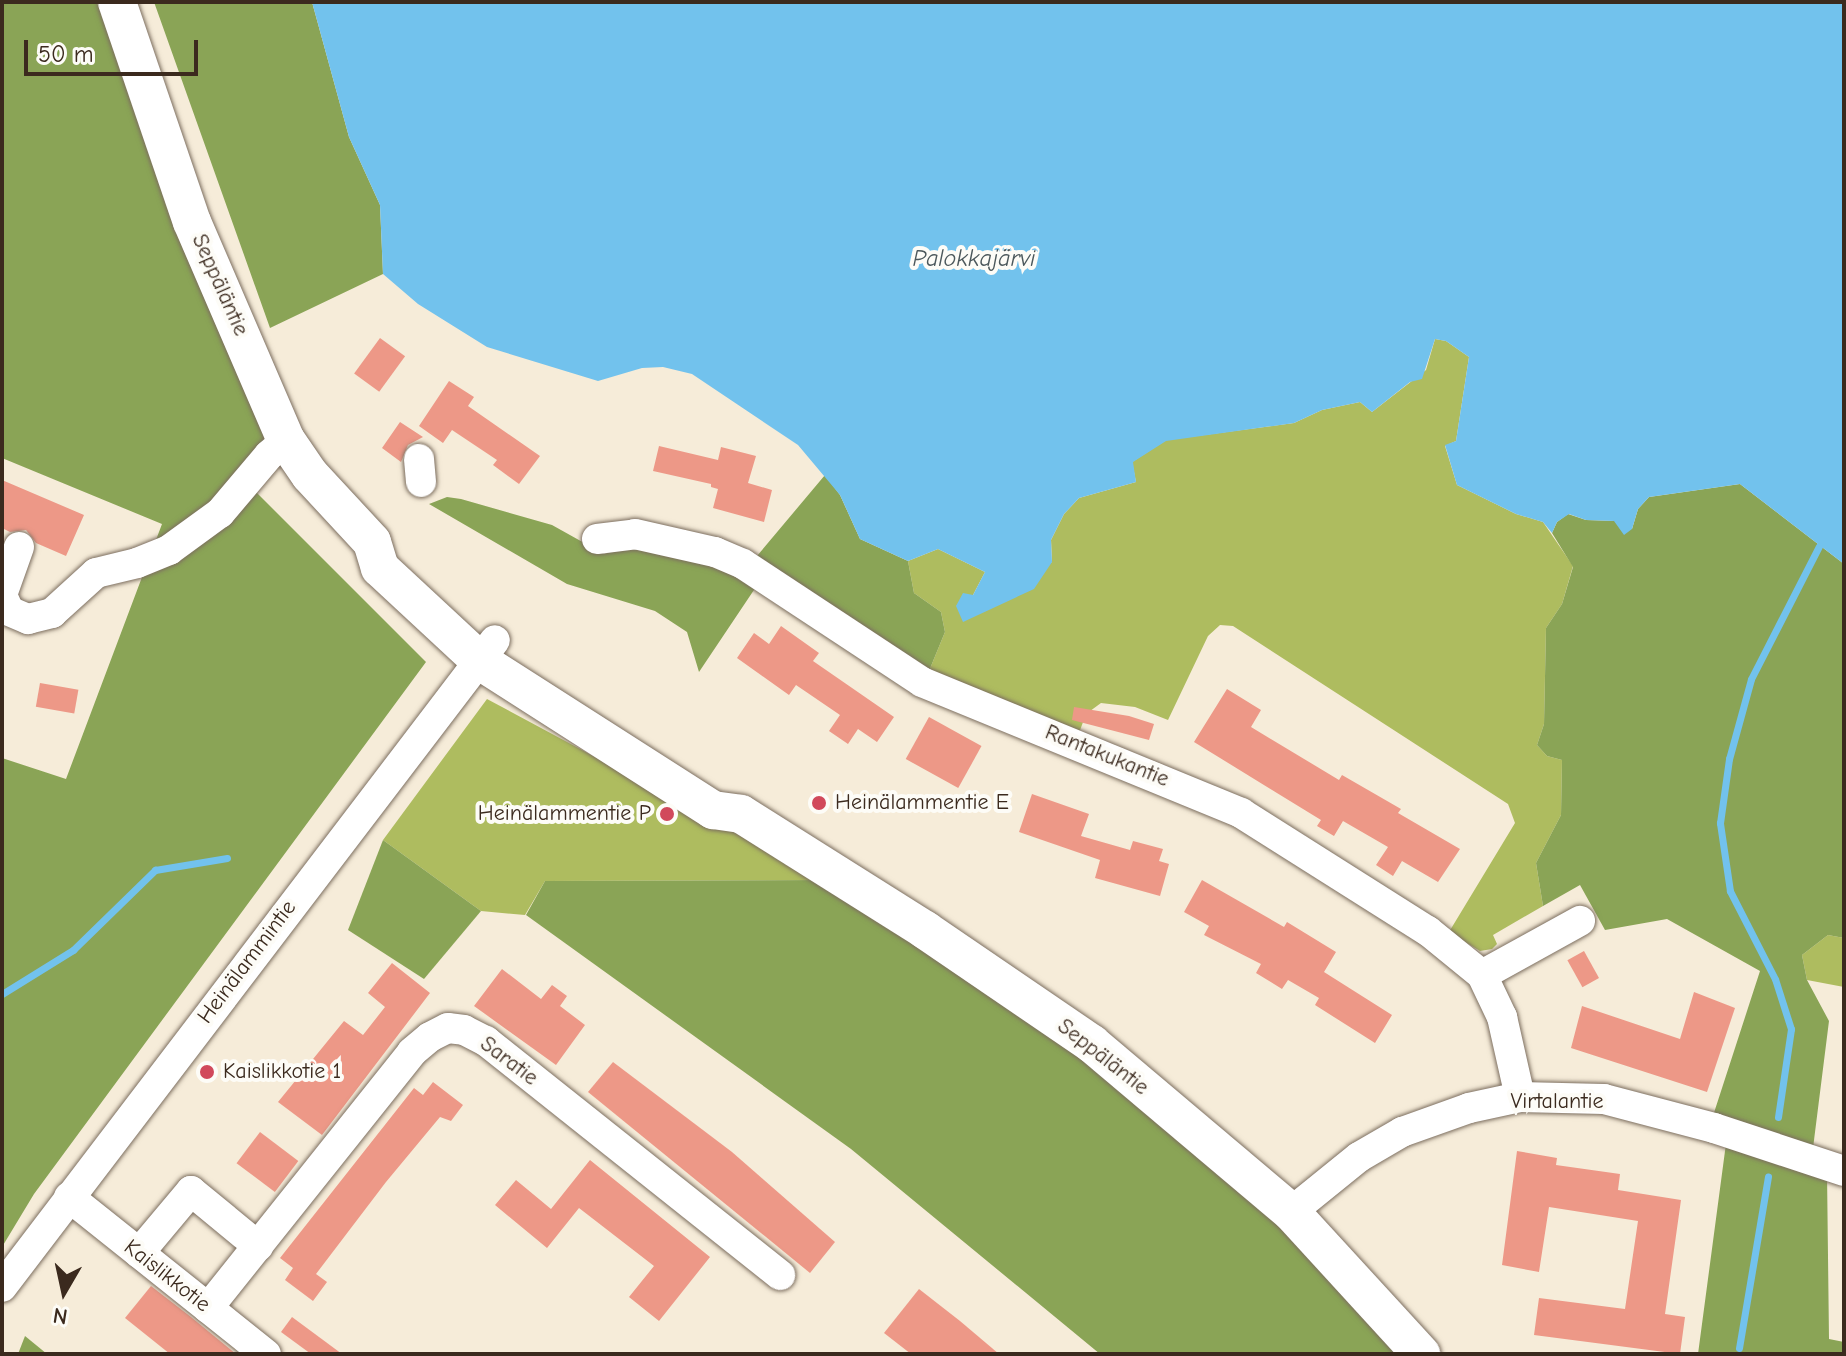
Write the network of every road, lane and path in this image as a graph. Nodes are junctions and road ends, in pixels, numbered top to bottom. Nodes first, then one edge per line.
1 (117, 2) edge
2 (286, 440) junction
3 (597, 539) dead end
4 (19, 547) dead end
5 (488, 651) junction
6 (1580, 921) dead end
7 (1482, 975) junction
8 (1520, 1097) junction
9 (1844, 1171) edge
10 (69, 1197) junction
11 (1291, 1212) junction
12 (258, 1246) junction
13 (139, 1253) junction
14 (780, 1275) dead end
15 (2, 1287) edge
16 (208, 1308) junction
17 (266, 1354) edge
18 (1421, 1354) edge

1 - 2 main road, Seppäläntie
2 - 4 street
2 - 5 main road, Seppäläntie
3 - 7 street, Rantakukantie
5 - 10 street, Heinälammintie
5 - 11 main road, Seppäläntie
6 - 7 street
7 - 8 street, Rantakukantie
8 - 9 street, Virtalantie
8 - 11 street, Virtalantie
10 - 13 street, Kaislikkotie
10 - 15 street, Heinälammintie
11 - 18 main road, Seppäläntie
12 - 13 street
12 - 14 street, Saratie
12 - 16 street, Saratie
13 - 16 street, Kaislikkotie
16 - 17 street, Kaislikkotie

